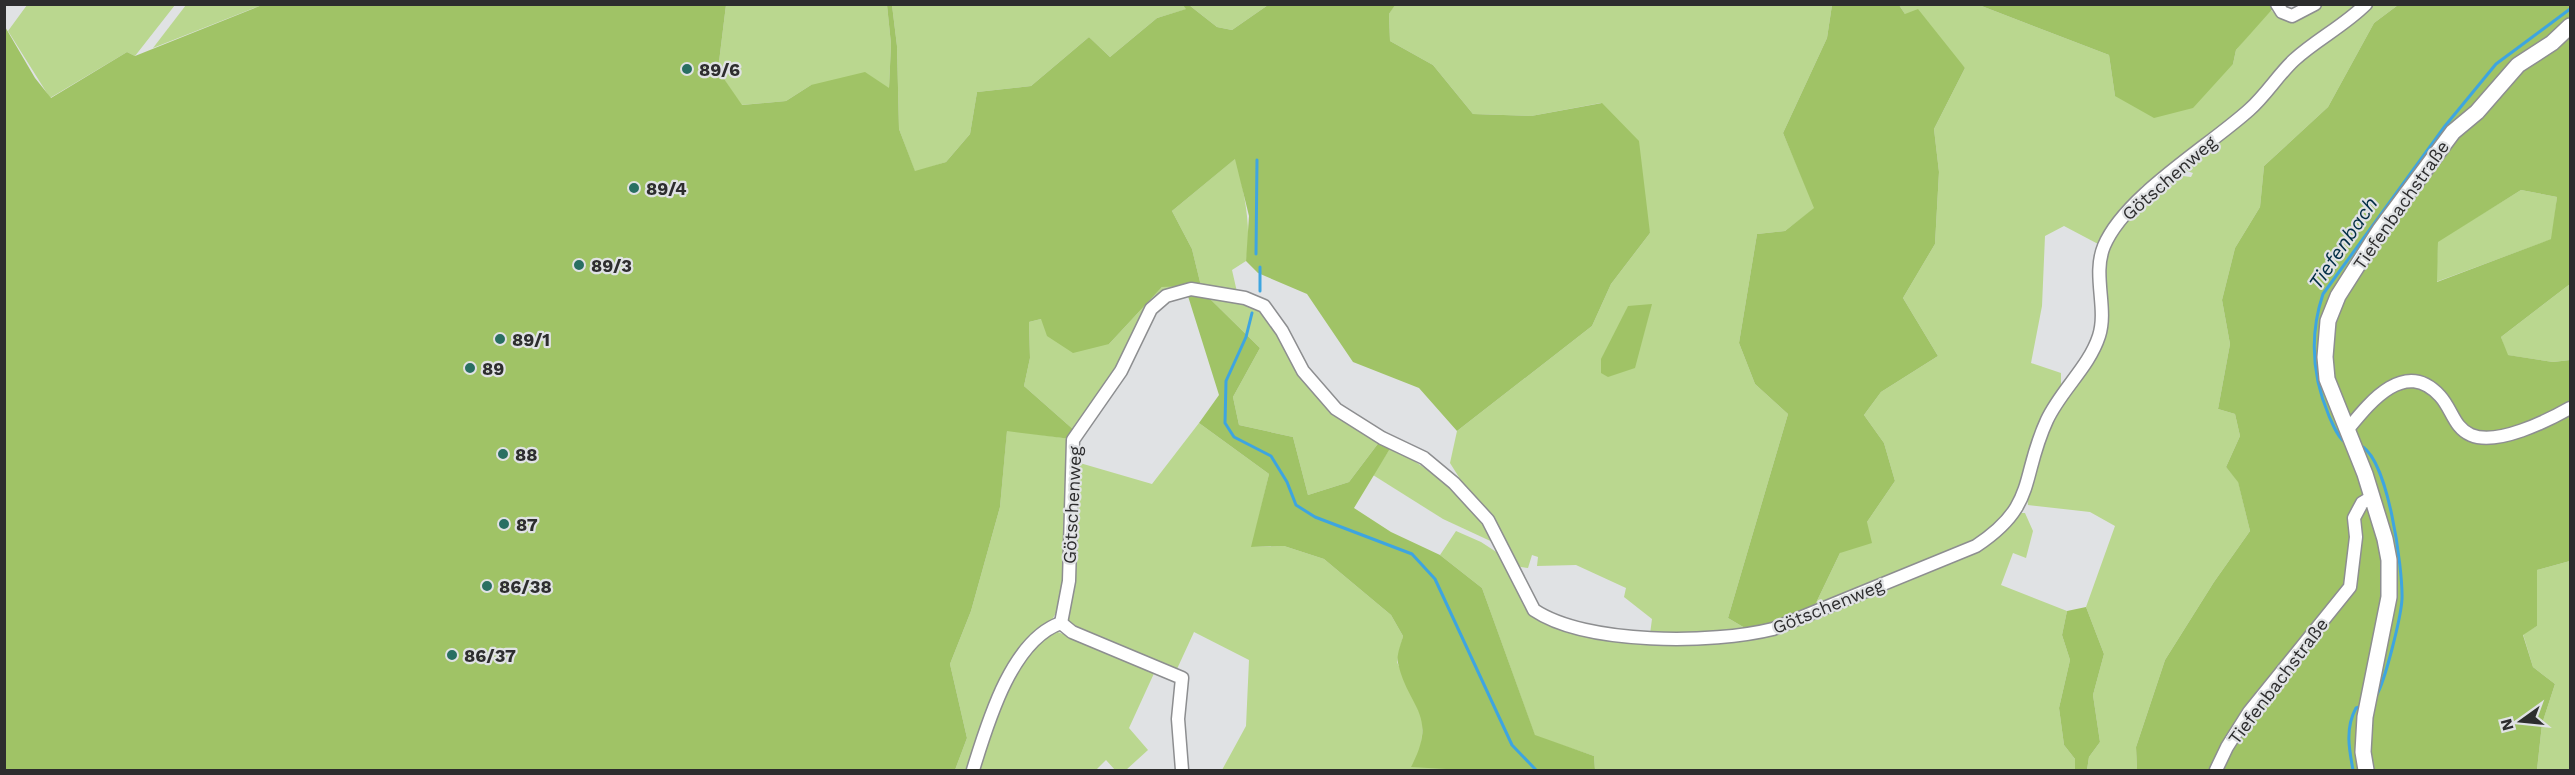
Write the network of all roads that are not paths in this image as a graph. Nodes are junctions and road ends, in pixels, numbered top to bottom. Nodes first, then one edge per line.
1 (2277, 4) edge
2 (2315, 4) edge
3 (2366, 4) edge
4 (2571, 26) edge
5 (2571, 408) edge
6 (2349, 431) junction
7 (2372, 497) junction
8 (1061, 623) junction
9 (973, 771) edge
10 (1182, 771) edge
11 (2217, 771) edge
12 (2366, 771) edge

1 - 2 street
3 - 8 street, Götschenweg
4 - 6 street, Tiefenbachstraße
5 - 6 street
6 - 7 street, Tiefenbachstraße
7 - 11 street, Tiefenbachstraße
7 - 12 street, Tiefenbachstraße
8 - 9 street
8 - 10 street

